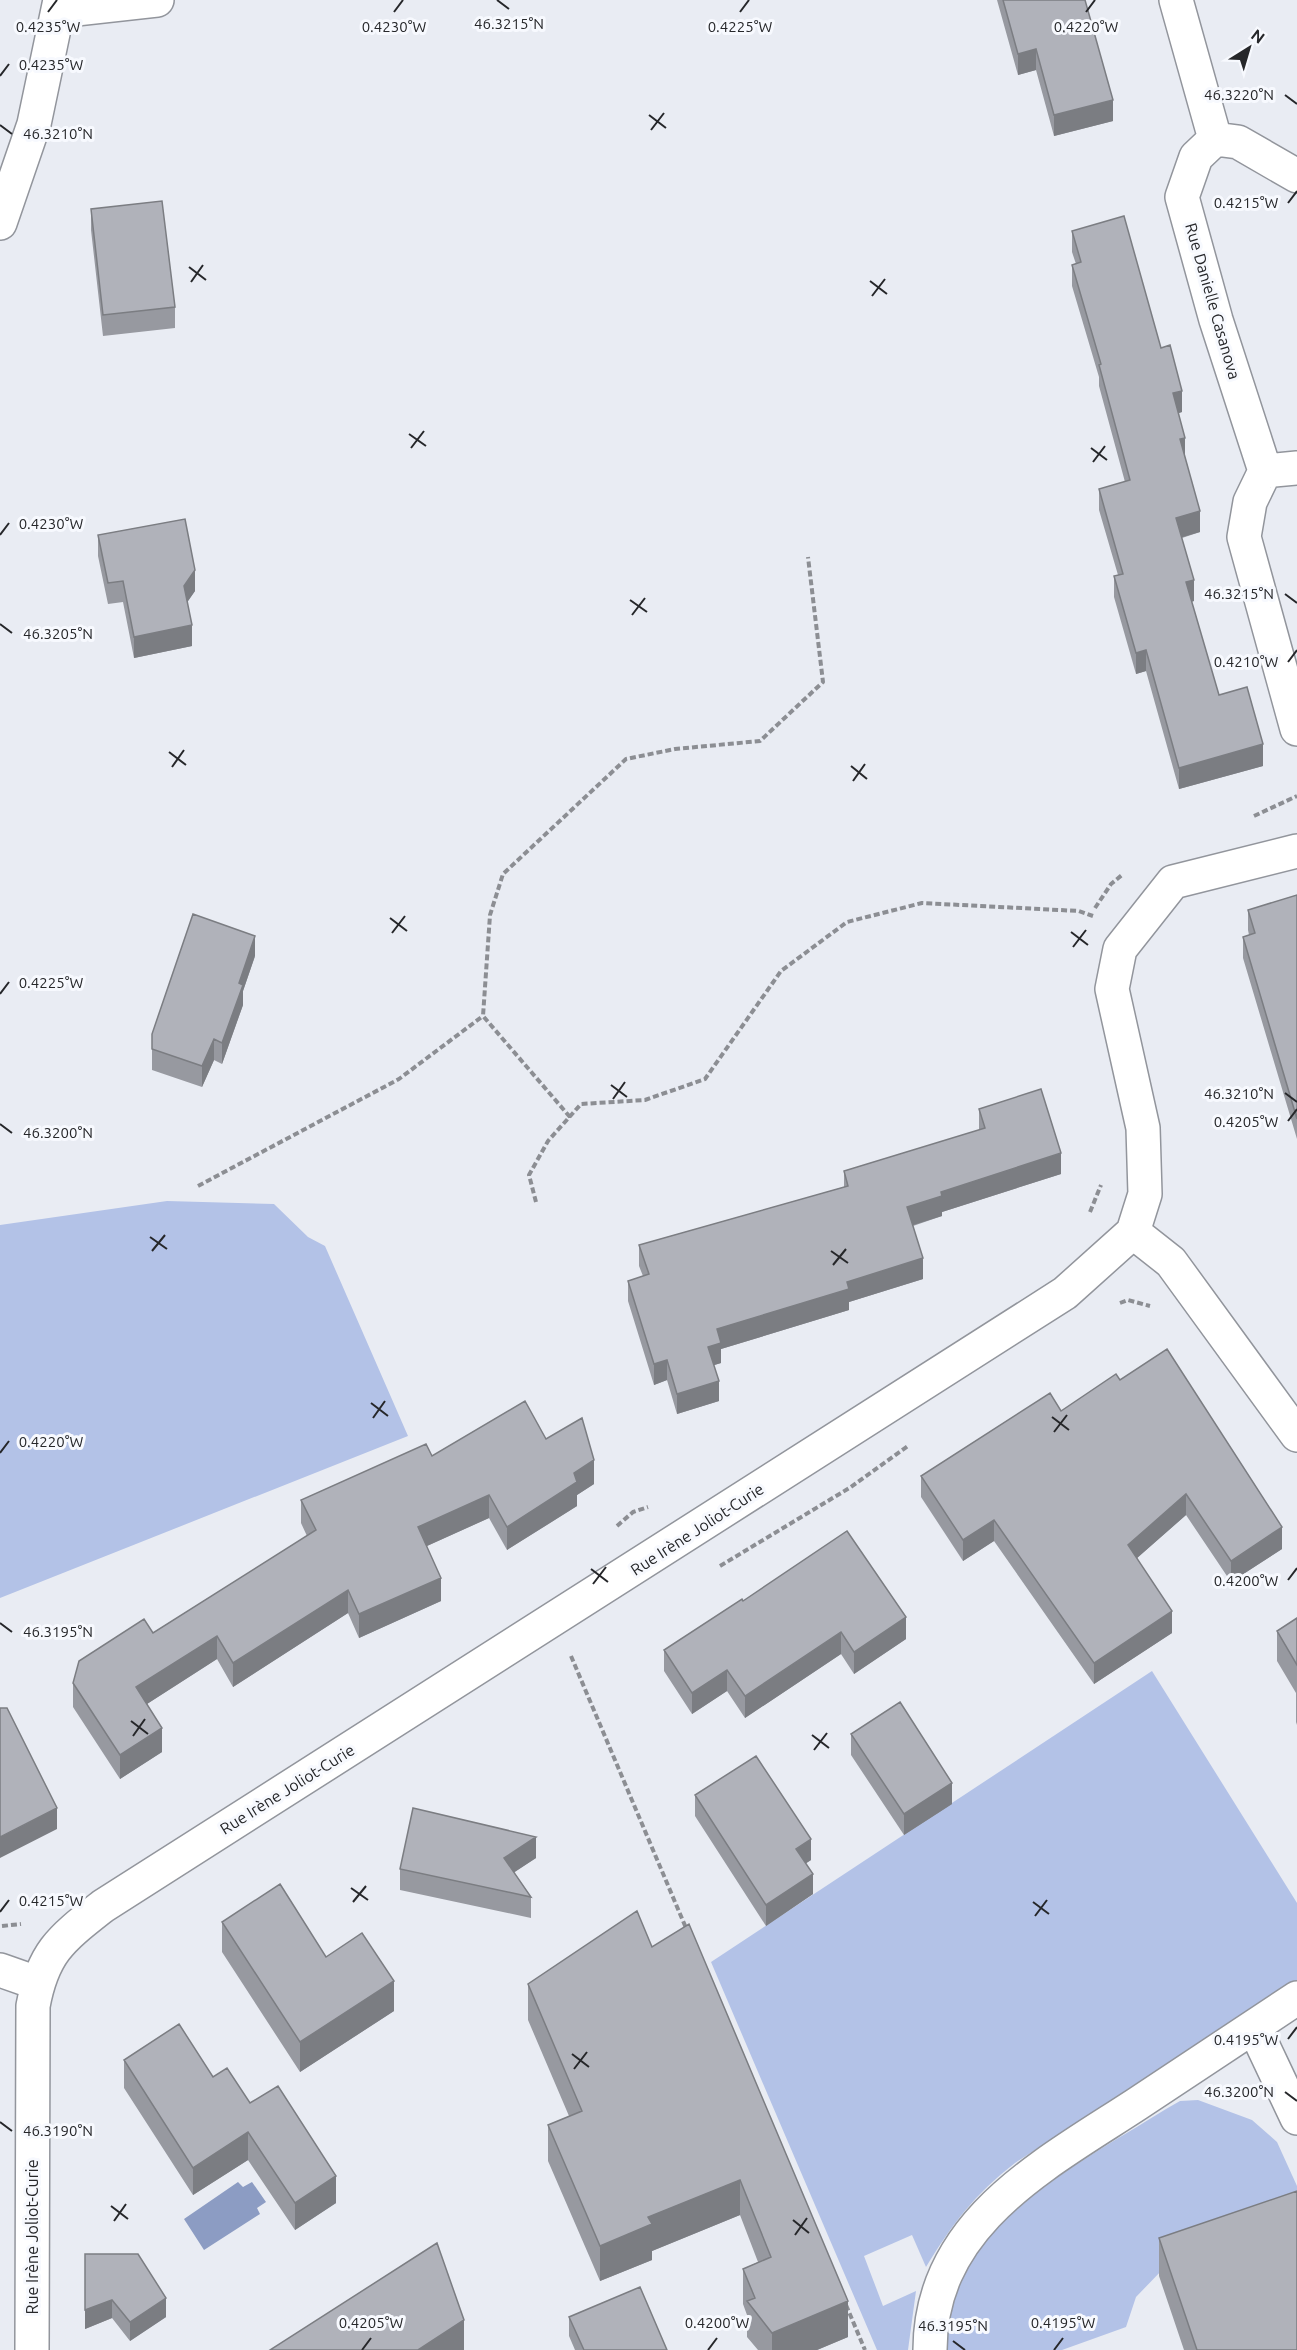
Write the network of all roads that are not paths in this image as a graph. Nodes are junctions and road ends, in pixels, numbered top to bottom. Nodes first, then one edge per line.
1 (157, 0) edge
2 (1176, 0) edge
3 (59, 6) edge
4 (1215, 139) junction
5 (1297, 176) edge
6 (3, 207) edge
7 (1297, 468) edge
8 (1265, 471) junction
9 (1297, 729) edge
10 (1297, 851) edge
11 (1133, 1232) junction
12 (1297, 1435) edge
13 (0, 1971) edge
14 (37, 1983) junction
15 (1297, 1998) edge
16 (1254, 2027) junction
17 (1297, 2118) edge
18 (32, 2350) edge
19 (930, 2350) edge

1 - 3 street
2 - 4 street
3 - 6 street
4 - 5 street
4 - 8 street, Rue Danielle Casanova
7 - 8 street
8 - 9 street
10 - 11 street
11 - 12 street
11 - 14 street, Rue Irène Joliot-Curie
13 - 14 street
14 - 18 street, Rue Irène Joliot-Curie
15 - 16 street
16 - 17 street
16 - 19 street

